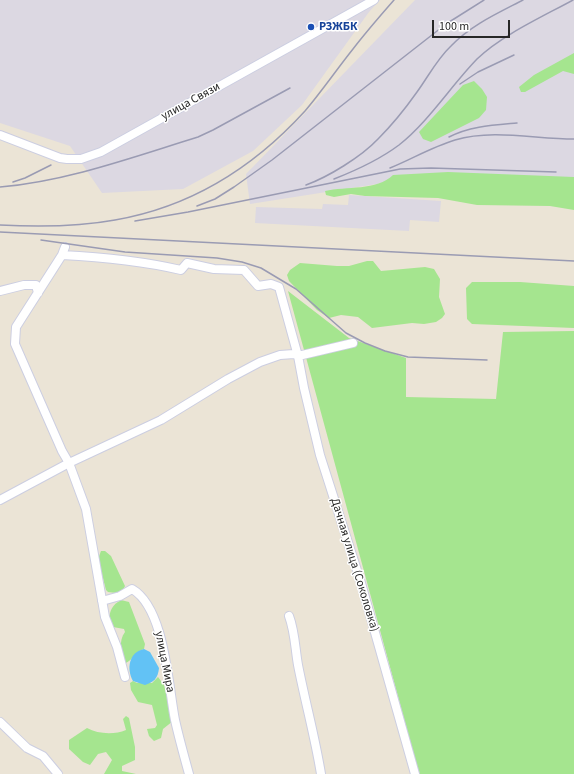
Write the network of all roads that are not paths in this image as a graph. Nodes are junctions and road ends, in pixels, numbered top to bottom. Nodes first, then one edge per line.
1 (374, 0) edge
2 (0, 135) edge
3 (65, 247) dead end
4 (62, 255) junction
5 (0, 291) edge
6 (38, 293) junction
7 (353, 343) dead end
8 (298, 356) junction
9 (69, 463) junction
10 (0, 500) edge
11 (102, 601) junction
12 (289, 616) dead end
13 (125, 676) dead end
14 (0, 722) edge
15 (58, 774) edge
16 (189, 774) edge
17 (321, 774) edge
18 (415, 774) edge

1 - 2 street, улица Связи
3 - 4 street
4 - 6 street
4 - 8 street, Дачная улица (Соколовка)
5 - 6 street
6 - 9 street
7 - 8 street
8 - 9 street
8 - 18 street, Дачная улица (Соколовка)
9 - 10 street
9 - 11 street
11 - 13 street
11 - 16 street, улица Мира
12 - 17 street
14 - 15 street

